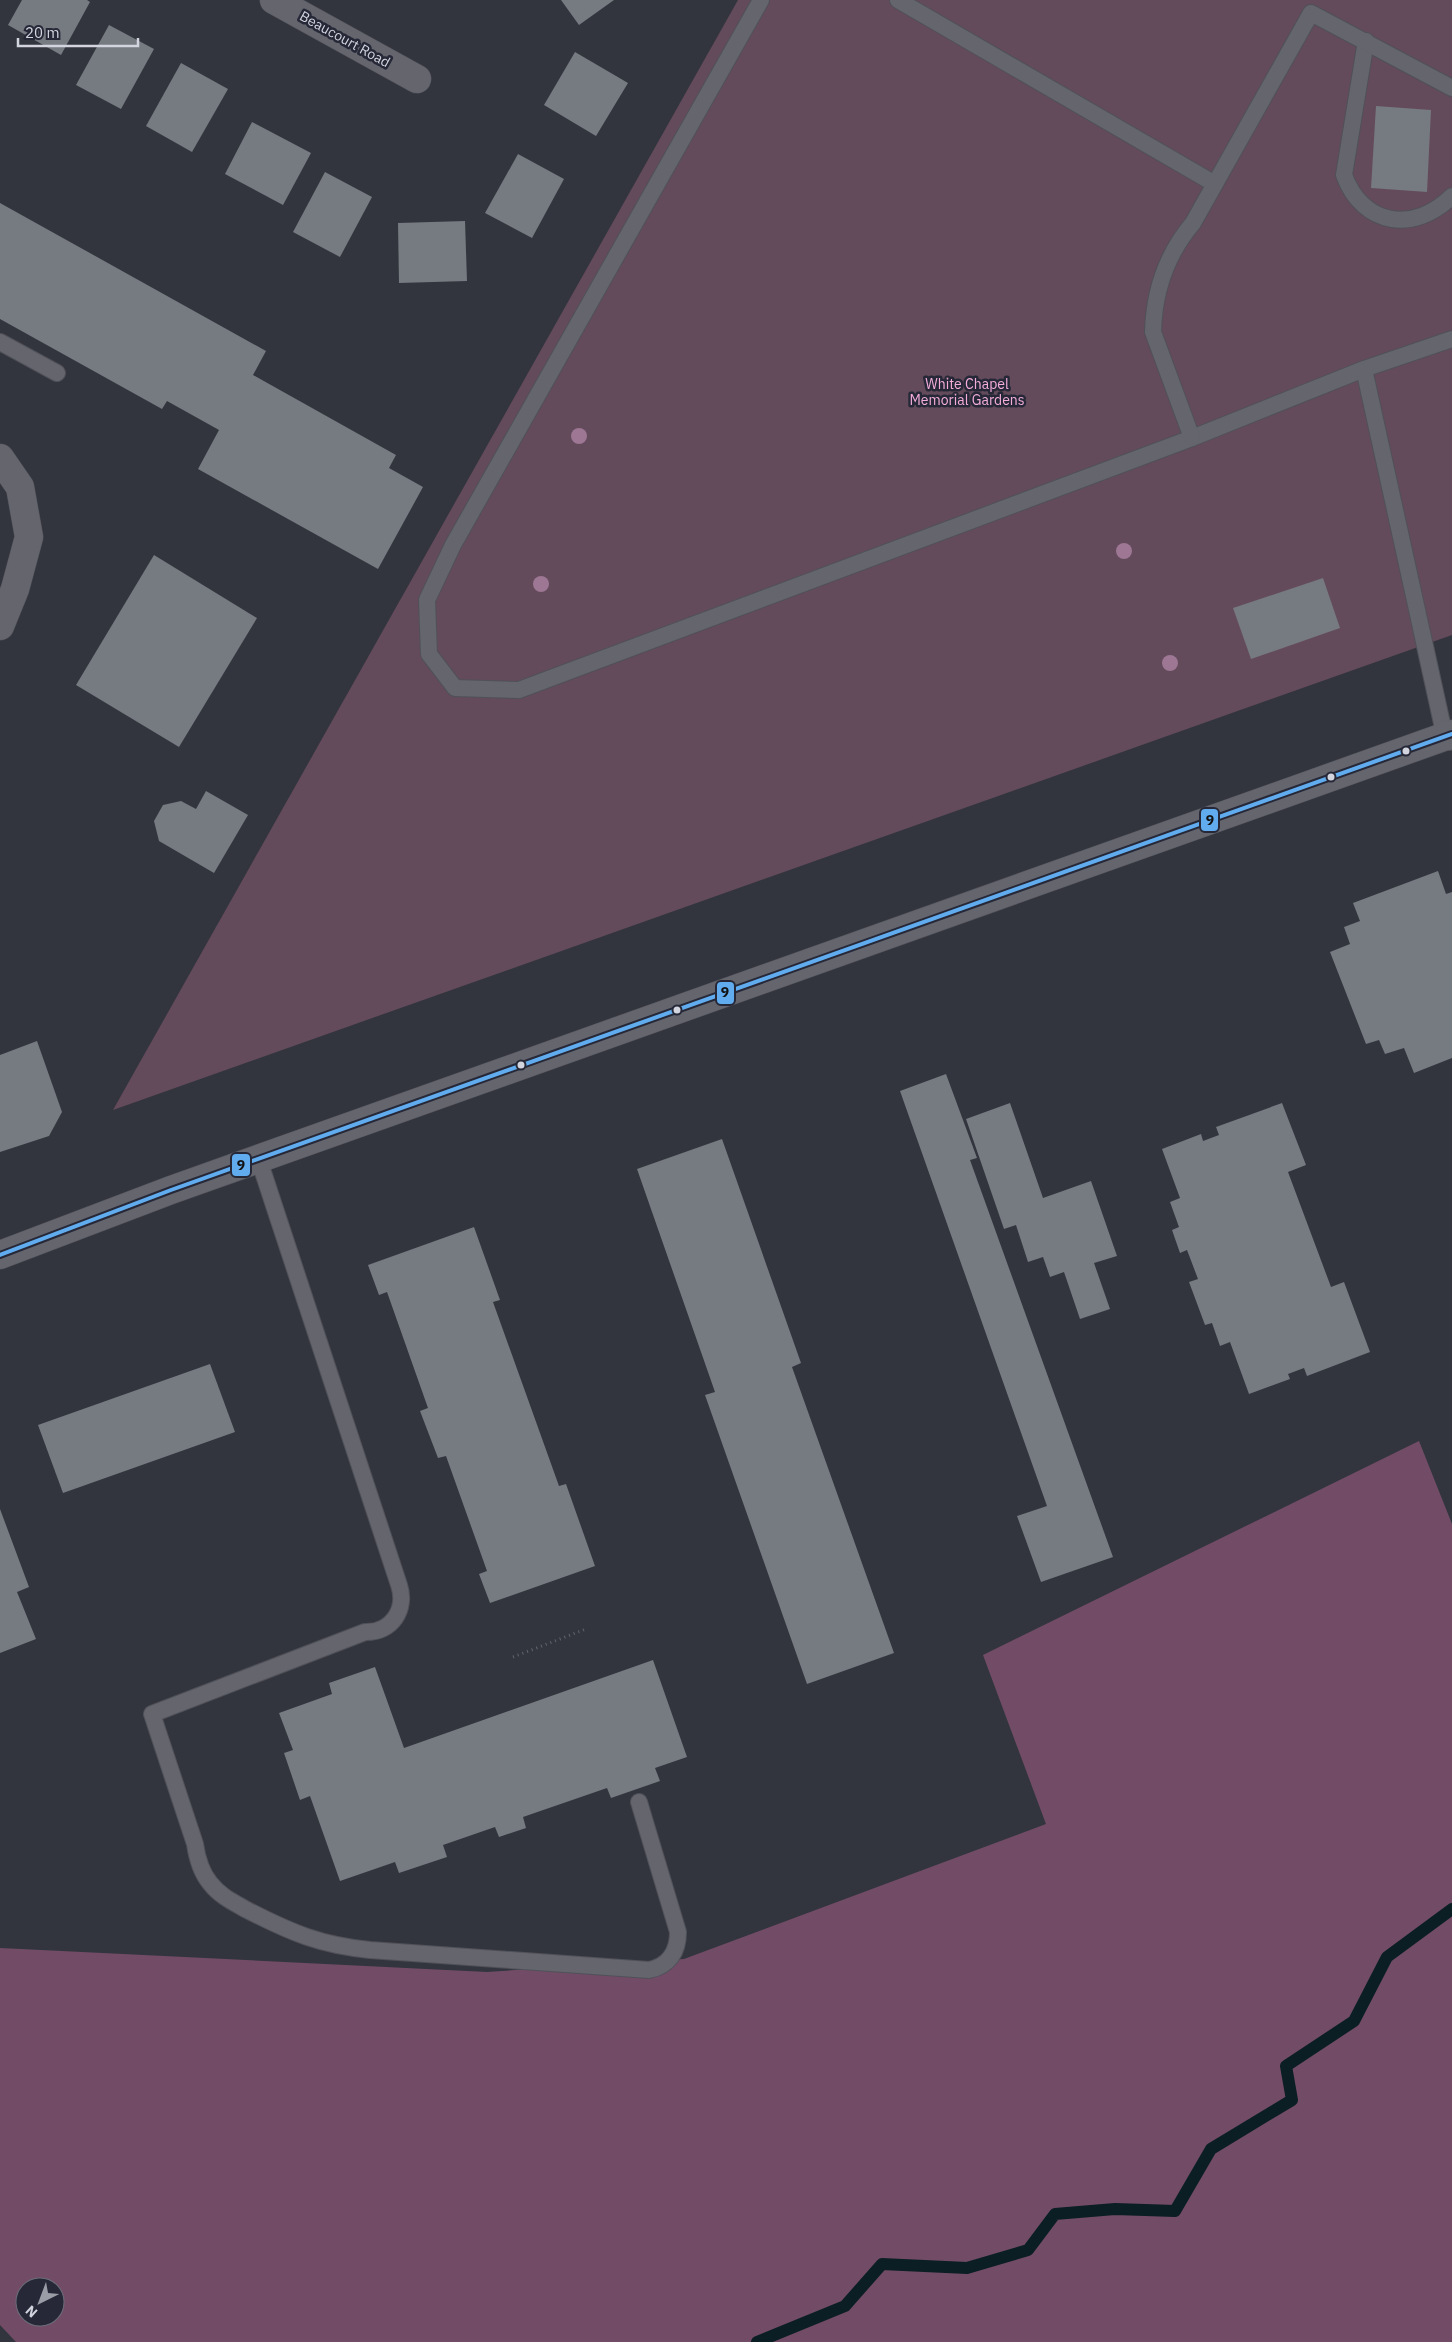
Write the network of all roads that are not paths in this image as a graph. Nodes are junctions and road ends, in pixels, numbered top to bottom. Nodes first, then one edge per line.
1 (274, 0) edge
2 (761, 0) edge
3 (898, 0) edge
4 (1366, 41) junction
5 (417, 79) dead end
6 (1452, 88) edge
7 (1215, 184) junction
8 (1452, 196) edge
9 (1452, 339) edge
10 (0, 342) edge
11 (1364, 369) junction
12 (57, 373) dead end
13 (1192, 438) junction
14 (0, 458) edge
15 (0, 626) edge
16 (1450, 739) edge
17 (259, 1160) junction
18 (0, 1255) edge
19 (639, 1802) dead end

1 - 5 main road, Beaucourt Road
2 - 13 lane
3 - 7 lane
4 - 6 lane
4 - 7 lane
4 - 8 lane
7 - 13 lane
9 - 11 lane
10 - 12 lane
11 - 13 lane
11 - 16 lane
14 - 15 main road
16 - 17 main road
17 - 18 main road
17 - 19 lane

